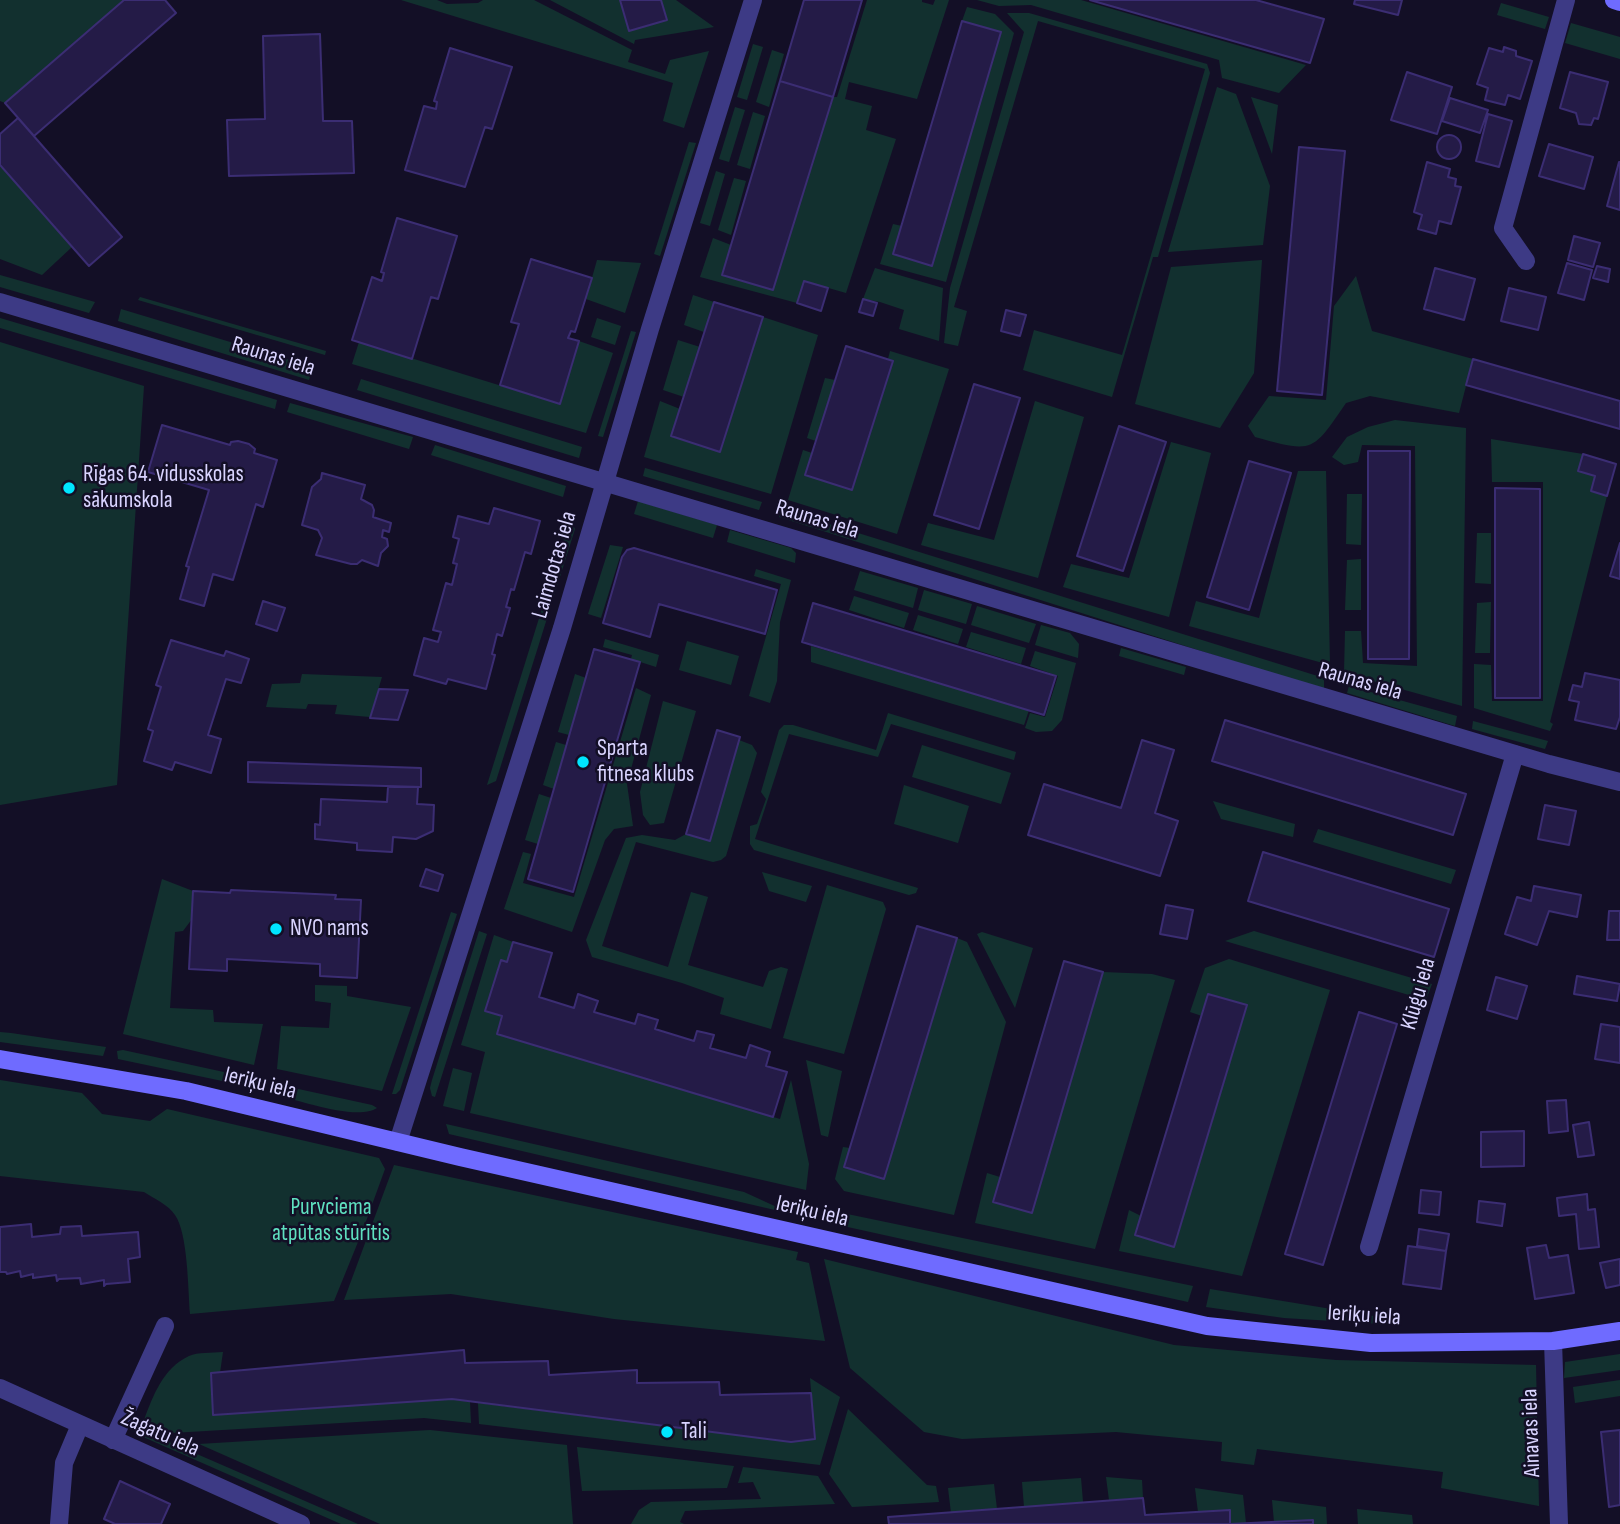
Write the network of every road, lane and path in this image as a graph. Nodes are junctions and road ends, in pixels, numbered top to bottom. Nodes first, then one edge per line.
1 (753, 0) edge
2 (1566, 0) edge
3 (1614, 0) edge
4 (1620, 2) edge
5 (1526, 261) dead end
6 (0, 302) edge
7 (605, 482) junction
8 (1515, 754) junction
9 (1620, 782) edge
10 (0, 1059) edge
11 (398, 1142) junction
12 (1369, 1247) dead end
13 (165, 1326) dead end
14 (1620, 1331) edge
15 (1553, 1341) junction
16 (0, 1388) edge
17 (80, 1425) junction
18 (113, 1440) junction
19 (59, 1524) edge
20 (302, 1524) edge
21 (1559, 1524) edge

1 - 7 street, Laimdotas iela
2 - 5 street
3 - 4 street
6 - 7 street, Raunas iela
7 - 8 street, Raunas iela
7 - 11 street, Laimdotas iela
8 - 9 street, Raunas iela
8 - 12 street, Klūgu iela
10 - 11 street, Ieriķu iela
11 - 15 street, Ieriķu iela
13 - 18 street
14 - 15 street, Ieriķu iela
15 - 21 street, Ainavas iela
16 - 17 street, Žagatu iela
17 - 18 street, Žagatu iela
17 - 19 street
18 - 20 street, Žagatu iela

